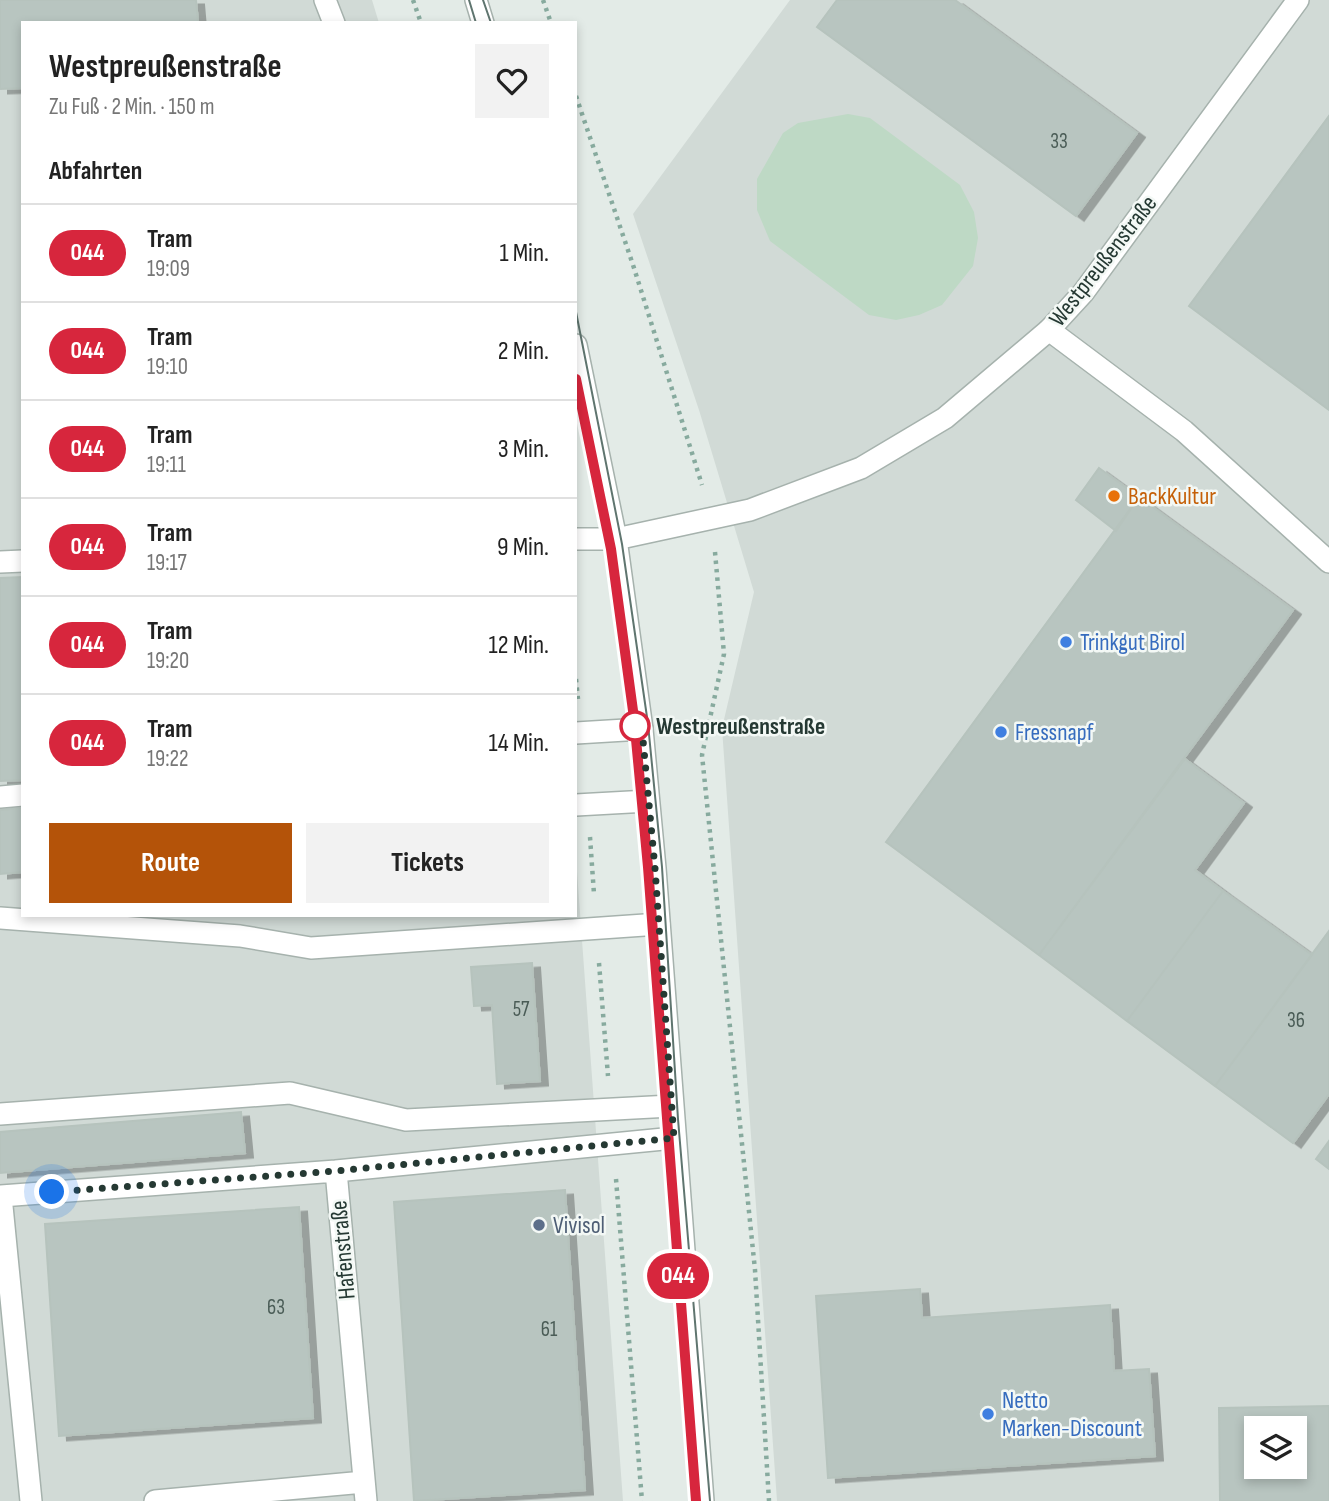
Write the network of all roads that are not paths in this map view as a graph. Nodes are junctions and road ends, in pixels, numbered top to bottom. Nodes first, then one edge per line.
1 (325, 0) edge
2 (476, 0) edge
3 (1298, 0) edge
4 (333, 21) edge
5 (483, 21) edge
6 (1049, 330) junction
7 (577, 350) edge
8 (577, 539) edge
9 (615, 539) junction
10 (21, 561) edge
11 (0, 562) edge
12 (1329, 562) edge
13 (642, 729) junction
14 (577, 733) edge
15 (21, 795) edge
16 (0, 797) edge
17 (648, 801) junction
18 (577, 805) edge
19 (0, 919) edge
20 (659, 924) junction
21 (671, 1106) junction
22 (0, 1114) edge
23 (674, 1138) junction
24 (336, 1171) junction
25 (365, 1492) edge
26 (31, 1501) edge
27 (156, 1501) edge
28 (703, 1501) edge

1 - 4 street
2 - 5 street
3 - 6 street, Westpreußenstraße
6 - 9 street, Westpreußenstraße
6 - 12 street
7 - 9 street
8 - 9 street, Westpreußenstraße
9 - 13 street
10 - 11 street
13 - 14 street
13 - 17 street
15 - 16 street
17 - 18 street
17 - 20 street
19 - 20 street
20 - 21 street
21 - 22 street
21 - 23 street
23 - 24 street, Hafenstraße
23 - 28 street
24 - 25 street, Hafenstraße
24 - 26 street
25 - 27 street

